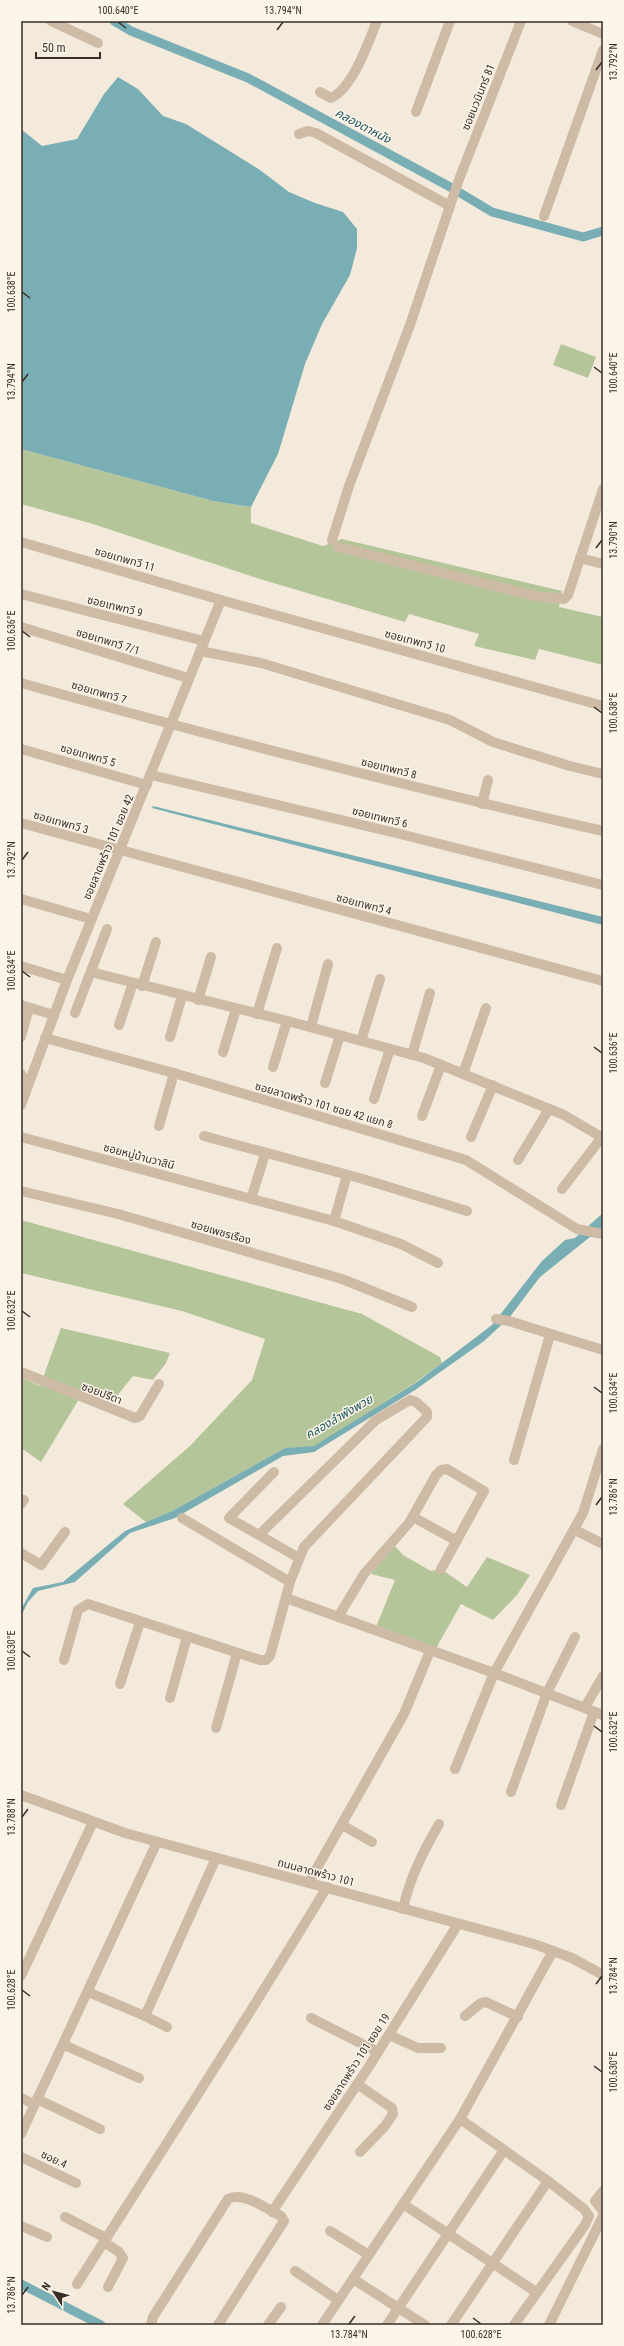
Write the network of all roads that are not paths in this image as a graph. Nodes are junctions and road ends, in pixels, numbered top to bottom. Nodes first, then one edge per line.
1 (51, 21) edge
2 (377, 21) edge
3 (450, 21) edge
4 (521, 21) edge
5 (576, 22) edge
6 (603, 34) edge
7 (98, 43) dead end
8 (603, 50) edge
9 (320, 92) dead end
10 (416, 112) dead end
11 (299, 134) dead end
12 (450, 206) junction
13 (544, 216) dead end
14 (603, 489) edge
15 (21, 542) edge
16 (580, 558) junction
17 (603, 564) edge
18 (21, 594) edge
19 (221, 600) junction
20 (21, 627) edge
21 (204, 641) junction
22 (200, 651) junction
23 (188, 678) junction
24 (21, 683) edge
25 (603, 706) edge
26 (171, 725) junction
27 (21, 749) edge
28 (603, 774) edge
29 (149, 780) junction
30 (488, 780) dead end
31 (482, 804) junction
32 (21, 823) edge
33 (603, 831) edge
34 (118, 851) junction
35 (603, 885) edge
36 (21, 899) edge
37 (91, 919) junction
38 (107, 929) dead end
39 (156, 942) dead end
40 (277, 948) dead end
41 (211, 957) dead end
42 (328, 964) dead end
43 (21, 966) edge
44 (91, 972) junction
45 (380, 979) dead end
46 (67, 980) junction
47 (603, 981) edge
48 (137, 984) junction
49 (430, 993) dead end
50 (182, 996) junction
51 (198, 1000) junction
52 (25, 1006) edge
53 (486, 1008) dead end
54 (236, 1009) junction
55 (75, 1013) dead end
56 (257, 1014) junction
57 (54, 1015) junction
58 (287, 1021) junction
59 (119, 1025) dead end
60 (311, 1027) junction
61 (340, 1035) junction
62 (21, 1037) edge
63 (170, 1037) dead end
64 (45, 1038) junction
65 (361, 1041) junction
66 (390, 1049) junction
67 (222, 1052) dead end
68 (412, 1055) junction
69 (441, 1065) junction
70 (273, 1067) dead end
71 (174, 1073) junction
72 (21, 1074) edge
73 (464, 1074) junction
74 (324, 1083) dead end
75 (493, 1085) junction
76 (22, 1095) edge
77 (374, 1100) dead end
78 (549, 1109) junction
79 (422, 1116) dead end
80 (159, 1126) dead end
81 (21, 1136) edge
82 (204, 1136) dead end
83 (471, 1137) dead end
84 (602, 1138) edge
85 (265, 1154) junction
86 (518, 1160) dead end
87 (348, 1175) junction
88 (562, 1189) dead end
89 (21, 1191) edge
90 (251, 1199) junction
91 (467, 1211) dead end
92 (334, 1222) junction
93 (603, 1234) edge
94 (438, 1263) dead end
95 (412, 1307) dead end
96 (496, 1319) dead end
97 (550, 1335) junction
98 (603, 1350) edge
99 (21, 1372) edge
100 (159, 1384) dead end
101 (603, 1449) edge
102 (514, 1460) dead end
103 (274, 1472) dead end
104 (413, 1517) junction
105 (182, 1518) dead end
106 (575, 1530) junction
107 (65, 1532) dead end
108 (259, 1535) junction
109 (457, 1541) junction
110 (603, 1544) edge
111 (21, 1553) edge
112 (299, 1558) junction
113 (441, 1569) dead end
114 (290, 1582) junction
115 (286, 1598) junction
116 (338, 1617) junction
117 (140, 1622) junction
118 (575, 1637) dead end
119 (187, 1638) junction
120 (430, 1651) junction
121 (237, 1653) junction
122 (64, 1660) dead end
123 (494, 1673) junction
124 (603, 1676) edge
125 (120, 1684) dead end
126 (547, 1693) junction
127 (170, 1698) dead end
128 (594, 1711) edge
129 (216, 1728) dead end
130 (456, 1769) dead end
131 (511, 1792) dead end
132 (21, 1795) edge
133 (561, 1805) dead end
134 (93, 1822) junction
135 (438, 1824) dead end
136 (342, 1825) junction
137 (157, 1842) junction
138 (372, 1842) dead end
139 (216, 1858) junction
140 (309, 1882) junction
141 (327, 1887) junction
142 (404, 1909) junction
143 (458, 1924) junction
144 (553, 1951) junction
145 (603, 1975) edge
146 (21, 1976) edge
147 (88, 1992) junction
148 (145, 2016) junction
149 (465, 2016) dead end
150 (311, 2018) dead end
151 (518, 2018) junction
152 (167, 2026) dead end
153 (389, 2035) junction
154 (64, 2045) junction
155 (441, 2048) dead end
156 (378, 2052) junction
157 (139, 2078) dead end
158 (357, 2084) junction
159 (21, 2098) edge
160 (36, 2102) junction
161 (460, 2119) junction
162 (100, 2129) dead end
163 (21, 2134) edge
164 (504, 2150) junction
165 (360, 2152) dead end
166 (21, 2157) edge
167 (548, 2181) junction
168 (76, 2183) dead end
169 (603, 2191) edge
170 (403, 2204) junction
171 (603, 2211) edge
172 (272, 2212) junction
173 (603, 2216) edge
174 (65, 2217) dead end
175 (21, 2226) edge
176 (330, 2231) dead end
177 (449, 2233) junction
178 (47, 2238) dead end
179 (105, 2240) junction
180 (369, 2255) junction
181 (493, 2262) junction
182 (295, 2271) dead end
183 (353, 2279) junction
184 (77, 2284) dead end
185 (108, 2287) dead end
186 (536, 2292) junction
187 (338, 2300) junction
188 (281, 2307) dead end
189 (398, 2308) junction
190 (151, 2325) edge
191 (218, 2325) edge
192 (268, 2325) edge
193 (322, 2325) edge
194 (387, 2325) edge
195 (425, 2325) edge
196 (451, 2325) edge
197 (514, 2325) edge
198 (549, 2325) edge

1 - 7 street
2 - 9 street
3 - 10 street
4 - 12 street, ซอยนวมินทร์ 81
5 - 6 street
8 - 13 street
11 - 12 street
12 - 16 street, ซอยนวมินทร์ 81
14 - 16 street
15 - 19 street, ซอยเทพทวี 11
16 - 17 street
18 - 21 street, ซอยเทพทวี 9
19 - 21 street, ซอยลาดพร้าว 101 ซอย 42
19 - 25 street, ซอยเทพทวี 10
20 - 23 street, ซอยเทพทวี 7/1
21 - 22 street, ซอยลาดพร้าว 101 ซอย 42
22 - 23 street, ซอยลาดพร้าว 101 ซอย 42
22 - 28 street
23 - 26 street, ซอยลาดพร้าว 101 ซอย 42
24 - 26 street, ซอยเทพทวี 7
26 - 29 street, ซอยลาดพร้าว 101 ซอย 42
26 - 31 street, ซอยเทพทวี 8
27 - 29 street, ซอยเทพทวี 5
29 - 34 street, ซอยลาดพร้าว 101 ซอย 42
29 - 35 street, ซอยเทพทวี 6
30 - 31 street
31 - 33 street, ซอยเทพทวี 8
32 - 34 street, ซอยเทพทวี 3
34 - 37 street, ซอยลาดพร้าว 101 ซอย 42
34 - 47 street, ซอยเทพทวี 4
36 - 37 street
37 - 46 street, ซอยลาดพร้าว 101 ซอย 42
38 - 44 street
39 - 48 street
40 - 56 street
41 - 51 street
42 - 60 street
43 - 46 street
44 - 48 street
44 - 55 street
45 - 65 street
46 - 57 street, ซอยลาดพร้าว 101 ซอย 42
48 - 50 street
48 - 59 street
49 - 68 street
50 - 51 street
50 - 63 street
51 - 54 street
52 - 57 street
52 - 62 street
53 - 73 street
54 - 56 street
54 - 67 street
56 - 58 street
57 - 64 street, ซอยลาดพร้าว 101 ซอย 42
58 - 60 street
58 - 70 street
60 - 61 street
61 - 65 street
61 - 74 street
64 - 71 street, ซอยลาดพร้าว 101 ซอย 42 แยก 8
64 - 76 street, ซอยลาดพร้าว 101 ซอย 42
65 - 66 street
66 - 68 street
66 - 77 street
68 - 69 street
69 - 73 street
69 - 79 street
71 - 80 street
71 - 93 street, ซอยลาดพร้าว 101 ซอย 42 แยก 8
72 - 76 street
73 - 75 street
75 - 78 street
75 - 83 street
78 - 84 street
78 - 86 street
81 - 90 street, ซอยหมู่บ้านวาสินี
82 - 85 street
84 - 88 street
85 - 87 street
85 - 90 street
87 - 91 street
87 - 92 street
89 - 95 street, ซอยเพชรเรือง
90 - 92 street, ซอยหมู่บ้านวาสินี
92 - 94 street, ซอยหมู่บ้านวาสินี
96 - 97 street
97 - 98 street
97 - 102 street
99 - 100 street, ซอยปรีดา
101 - 106 street
103 - 108 street
104 - 109 street
104 - 109 street
104 - 116 street
105 - 114 street
106 - 110 street
106 - 123 street
107 - 111 street
108 - 112 street
108 - 112 street
109 - 113 street
112 - 114 street
114 - 115 street
115 - 116 street
115 - 121 street
116 - 120 street
117 - 119 street
117 - 122 street
117 - 125 street
118 - 126 street
119 - 121 street
119 - 127 street
120 - 123 street
120 - 136 street
121 - 129 street
123 - 126 street
123 - 130 street
124 - 128 street
126 - 128 street
126 - 131 street
128 - 133 street
132 - 134 street, ถนนลาดพร้าว 101
134 - 137 street, ถนนลาดพร้าว 101
134 - 146 street
135 - 142 street
136 - 138 street
136 - 140 street
137 - 139 street, ถนนลาดพร้าว 101
137 - 147 street
139 - 140 street, ถนนลาดพร้าว 101
139 - 148 street
140 - 141 street, ถนนลาดพร้าว 101
141 - 142 street, ถนนลาดพร้าว 101
141 - 179 street
142 - 143 street, ถนนลาดพร้าว 101
143 - 144 street, ถนนลาดพร้าว 101
143 - 153 street, ซอยลาดพร้าว 101 ซอย 19
144 - 145 street, ถนนลาดพร้าว 101
144 - 151 street
147 - 148 street
147 - 154 street
148 - 152 street
149 - 151 street
150 - 156 street
151 - 161 street
153 - 155 street
153 - 156 street, ซอยลาดพร้าว 101 ซอย 19
154 - 157 street
154 - 160 street
156 - 158 street, ซอยลาดพร้าว 101 ซอย 19
158 - 165 street
158 - 172 street, ซอยลาดพร้าว 101 ซอย 19
159 - 160 street
160 - 162 street
160 - 163 street
161 - 164 street
161 - 170 street
164 - 167 street
164 - 177 street
166 - 168 street, ซอย.4
167 - 181 street
167 - 186 street
169 - 171 street
170 - 177 street
170 - 180 street
172 - 190 street
172 - 191 street
173 - 198 street
174 - 179 street
175 - 178 street
176 - 180 street
177 - 181 street
177 - 189 street
179 - 184 street
179 - 185 street
180 - 183 street
181 - 186 street
181 - 196 street
182 - 187 street
183 - 187 street
183 - 189 street
186 - 197 street
187 - 193 street
188 - 192 street
189 - 194 street
189 - 195 street

